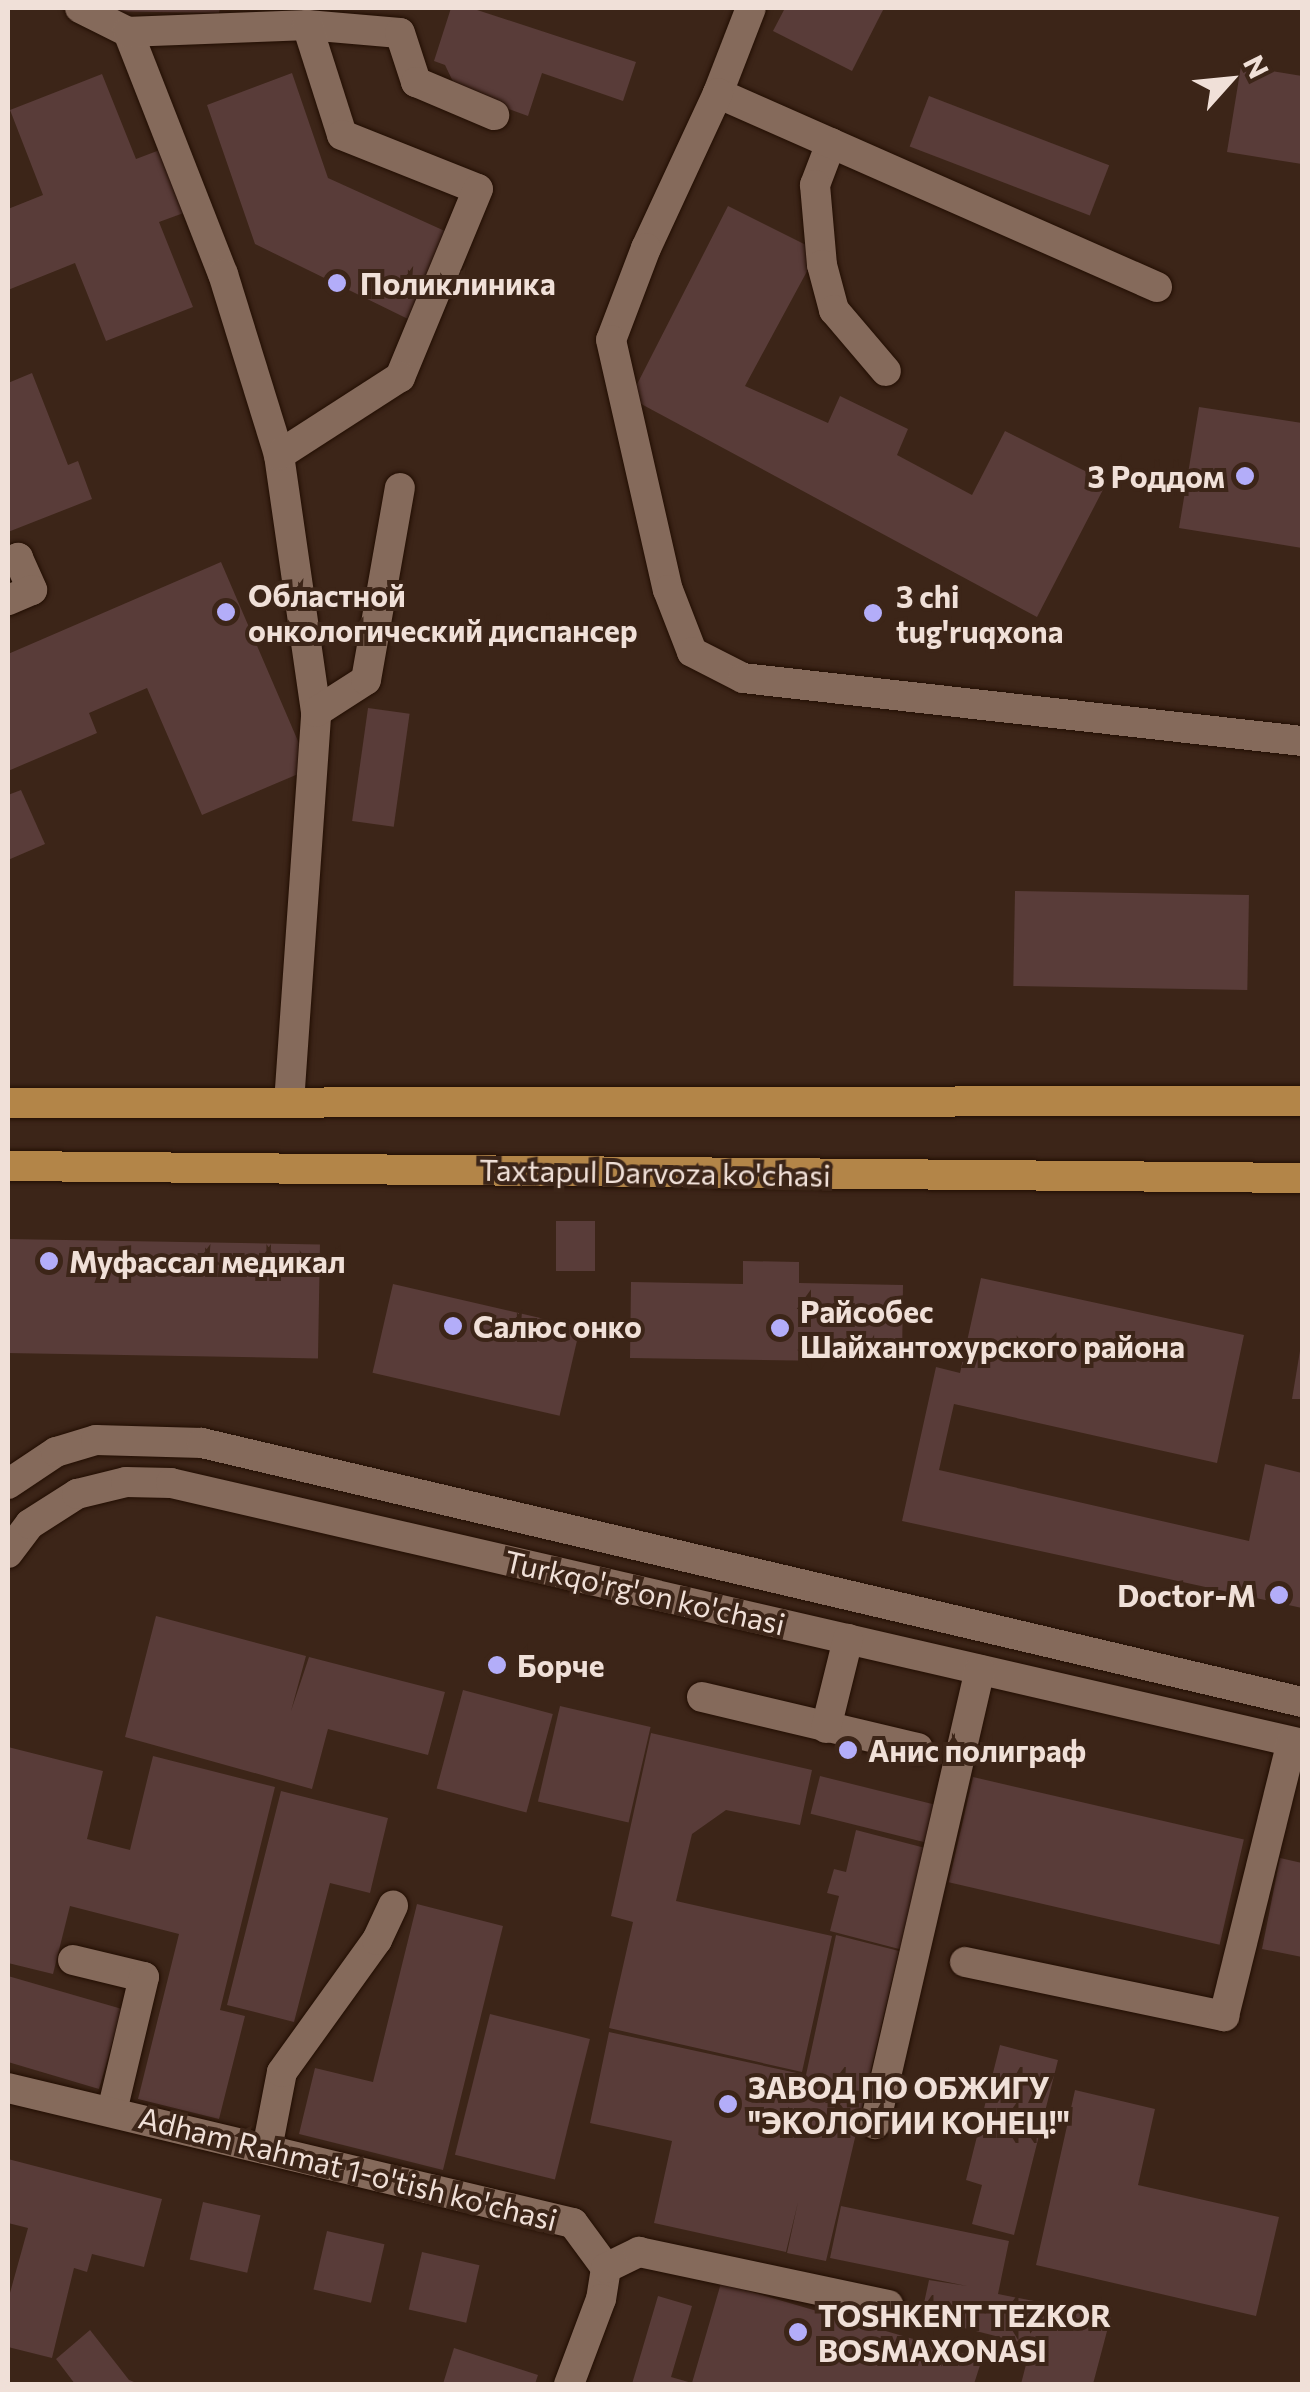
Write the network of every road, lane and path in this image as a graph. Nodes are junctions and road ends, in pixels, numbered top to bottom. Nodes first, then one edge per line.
1 (80, 8) edge
2 (752, 8) edge
3 (308, 25) junction
4 (128, 32) junction
5 (718, 93) junction
6 (494, 115) dead end
7 (831, 143) junction
8 (1156, 287) dead end
9 (886, 371) dead end
10 (279, 455) junction
11 (400, 488) dead end
12 (8, 562) edge
13 (8, 600) edge
14 (316, 712) junction
15 (1302, 741) edge
16 (1302, 1101) edge
17 (8, 1103) edge
18 (289, 1103) junction
19 (8, 1166) edge
20 (1302, 1178) edge
21 (8, 1484) edge
22 (8, 1554) edge
23 (848, 1639) junction
24 (980, 1670) junction
25 (702, 1697) dead end
26 (1302, 1699) edge
27 (826, 1728) junction
28 (1297, 1743) edge
29 (918, 1748) dead end
30 (393, 1905) dead end
31 (72, 1960) dead end
32 (965, 1962) dead end
33 (8, 2088) edge
34 (112, 2110) junction
35 (875, 2124) dead end
36 (268, 2149) junction
37 (606, 2268) junction
38 (888, 2305) dead end
39 (569, 2384) edge

1 - 4 street
2 - 5 street
3 - 4 street
3 - 6 street
3 - 10 street
4 - 10 street
5 - 7 street
5 - 15 street
7 - 8 street
7 - 9 street
10 - 14 street
11 - 14 street
12 - 13 street
14 - 18 street
16 - 18 main road
17 - 18 main road
19 - 20 main road, Taxtapul Darvoza ko'chasi
21 - 26 street, Turkqo'rg'on ko'chasi
22 - 23 street, Turkqo'rg'on ko'chasi
23 - 24 street, Turkqo'rg'on ko'chasi
23 - 27 street
24 - 28 street, Turkqo'rg'on ko'chasi
24 - 35 street
25 - 27 street
27 - 29 street
28 - 32 street
30 - 36 street
31 - 34 street
33 - 34 street, Adham Rahmat 1-o'tish ko'chasi
34 - 36 street, Adham Rahmat 1-o'tish ko'chasi
36 - 37 street, Adham Rahmat 1-o'tish ko'chasi
37 - 38 street
37 - 39 street

